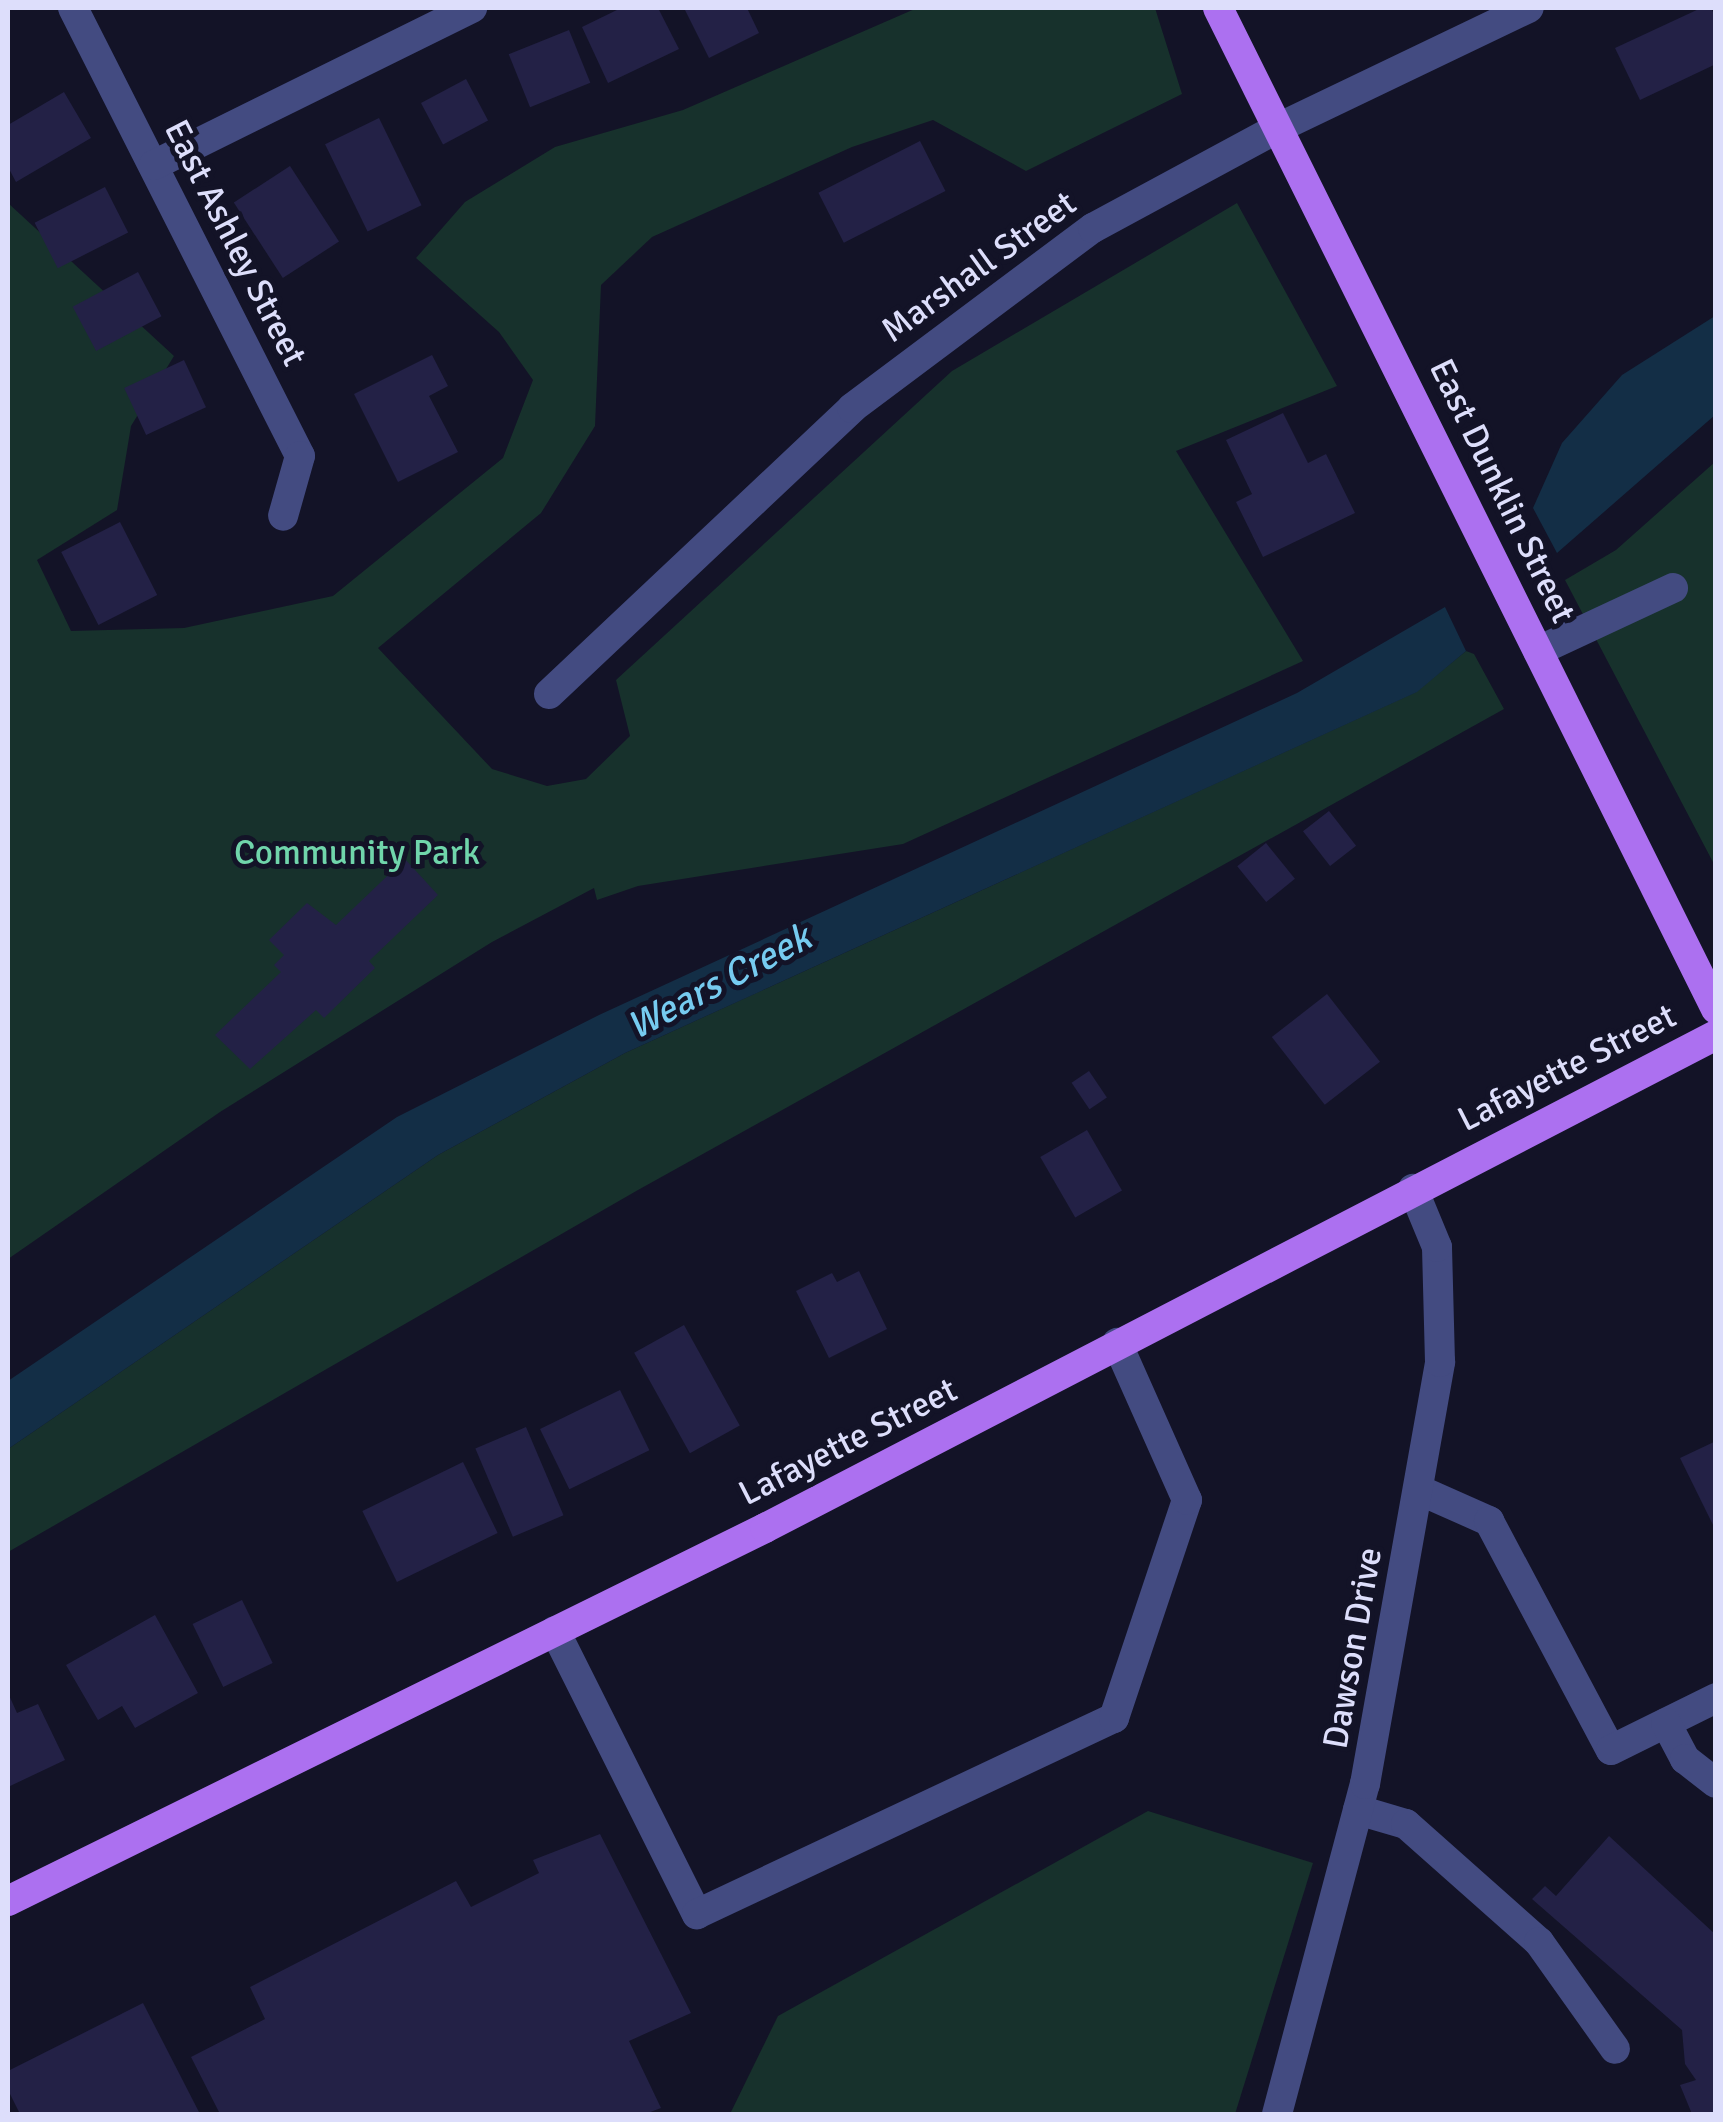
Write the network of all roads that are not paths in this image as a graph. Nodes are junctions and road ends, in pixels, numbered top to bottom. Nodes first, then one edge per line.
1 (74, 8) edge
2 (472, 8) edge
3 (1218, 8) edge
4 (1528, 8) edge
5 (1278, 128) junction
6 (154, 165) junction
7 (282, 516) dead end
8 (1672, 588) dead end
9 (1538, 651) junction
10 (549, 694) dead end
11 (1716, 1010) edge
12 (1716, 1035) edge
13 (1413, 1190) junction
14 (1118, 1344) junction
15 (1419, 1490) junction
16 (555, 1632) junction
17 (1716, 1698) edge
18 (1666, 1723) junction
19 (1716, 1783) edge
20 (1358, 1810) junction
21 (8, 1901) edge
22 (1615, 2049) dead end
23 (1277, 2114) edge

1 - 6 street, East Ashley Street
2 - 6 street
3 - 5 main road, East Dunklin Street
4 - 5 street, Marshall Street
5 - 9 main road, East Dunklin Street
5 - 10 street, Marshall Street
6 - 7 street, East Ashley Street
8 - 9 street
9 - 11 main road, East Dunklin Street
12 - 13 main road, Lafayette Street
13 - 14 main road, Lafayette Street
13 - 15 street, Dawson Drive
14 - 16 main road, Lafayette Street
14 - 16 street
15 - 18 street
15 - 20 street, Dawson Drive
16 - 21 main road, Lafayette Street
17 - 18 street
18 - 19 street
20 - 22 street
20 - 23 street, Dawson Drive

